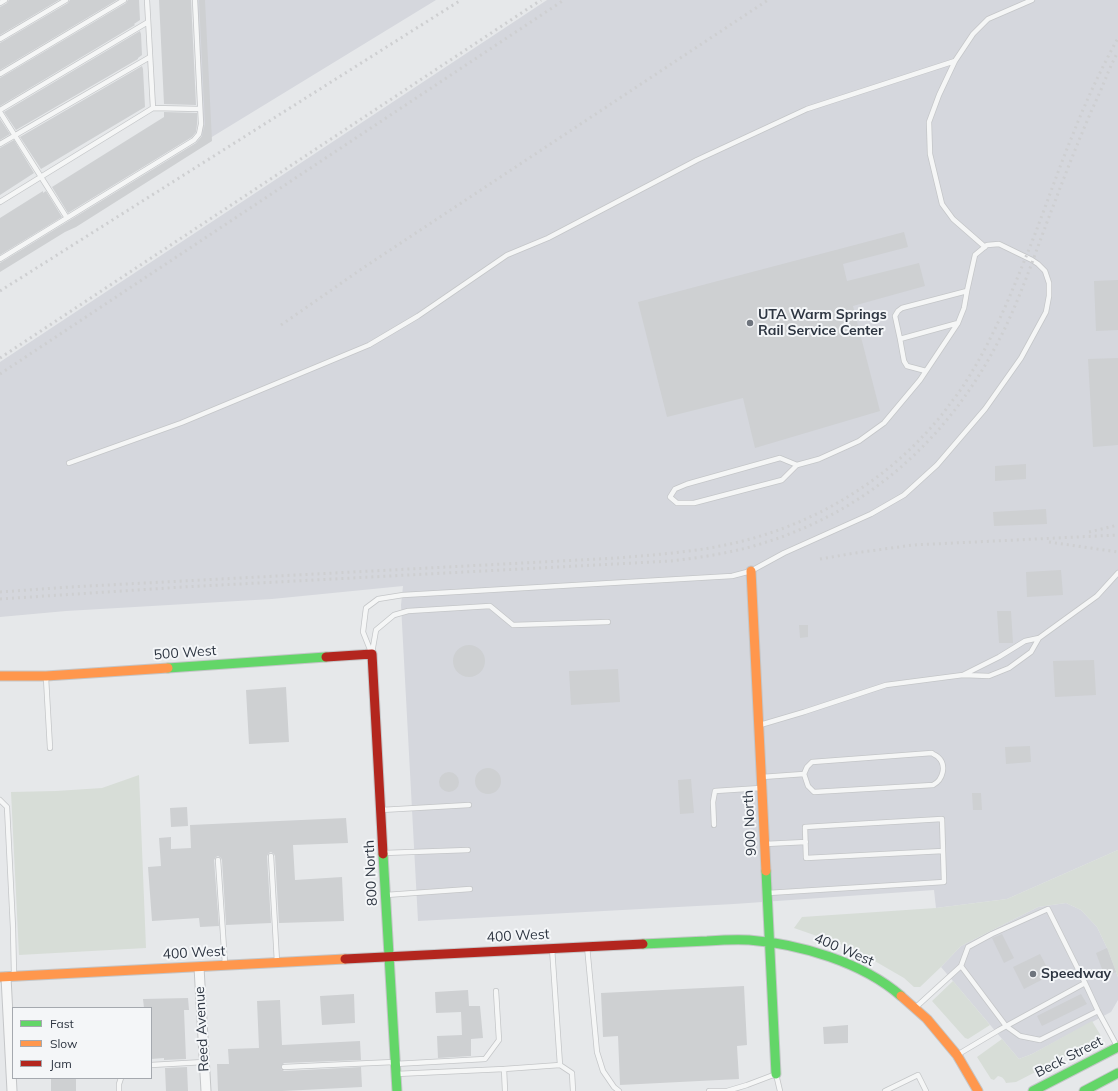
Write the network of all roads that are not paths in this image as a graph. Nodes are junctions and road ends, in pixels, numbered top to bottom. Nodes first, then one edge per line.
1 (5, 0) edge
2 (66, 0) edge
3 (124, 0) edge
4 (147, 0) edge
5 (195, 0) edge
6 (1032, 0) edge
7 (0, 3) edge
8 (148, 22) junction
9 (0, 39) edge
10 (150, 57) junction
11 (955, 61) junction
12 (0, 74) edge
13 (153, 108) junction
14 (200, 109) junction
15 (0, 111) edge
16 (15, 135) junction
17 (0, 144) edge
18 (41, 176) junction
19 (0, 202) edge
20 (67, 218) junction
21 (985, 247) junction
22 (0, 259) edge
23 (967, 291) junction
24 (958, 323) junction
25 (900, 339) junction
26 (926, 371) junction
27 (68, 463) dead end
28 (797, 465) junction
29 (751, 571) junction
30 (1118, 573) edge
31 (608, 622) dead end
32 (1039, 638) junction
33 (372, 654) junction
34 (963, 674) junction
35 (0, 676) edge
36 (46, 676) junction
37 (760, 725) junction
38 (50, 748) dead end
39 (804, 774) junction
40 (762, 777) junction
41 (763, 787) junction
42 (0, 800) edge
43 (469, 805) dead end
44 (381, 810) junction
45 (714, 825) dead end
46 (806, 842) junction
47 (765, 844) junction
48 (468, 850) dead end
49 (943, 851) junction
50 (384, 853) junction
51 (271, 856) dead end
52 (218, 860) dead end
53 (470, 889) dead end
54 (768, 893) junction
55 (386, 895) junction
56 (770, 942) junction
57 (587, 946) junction
58 (552, 948) junction
59 (390, 956) junction
60 (276, 963) junction
61 (225, 965) junction
62 (960, 966) junction
63 (199, 967) junction
64 (7, 977) edge
65 (1085, 983) junction
66 (496, 991) dead end
67 (915, 1008) junction
68 (1098, 1011) junction
69 (1006, 1026) junction
70 (1118, 1048) edge
71 (957, 1055) junction
72 (204, 1062) junction
73 (395, 1063) junction
74 (560, 1064) junction
75 (152, 1065) edge
76 (284, 1067) dead end
77 (504, 1069) junction
78 (1118, 1073) edge
79 (396, 1074) junction
80 (776, 1074) junction
81 (121, 1079) edge
82 (12, 1091) edge
83 (119, 1091) edge
84 (206, 1091) edge
85 (397, 1091) edge
86 (505, 1091) edge
87 (573, 1091) edge
88 (619, 1091) edge
89 (709, 1091) edge
90 (780, 1091) edge
91 (885, 1091) edge
92 (926, 1091) edge
93 (978, 1091) edge
94 (1033, 1091) edge
95 (1084, 1091) edge

1 - 7 lane
2 - 9 lane
3 - 12 lane
4 - 8 lane
5 - 14 lane
6 - 11 lane
8 - 10 lane
8 - 15 lane
10 - 13 lane
10 - 16 lane
11 - 21 lane
11 - 27 lane
13 - 14 lane
13 - 18 lane
14 - 20 lane
15 - 16 lane
16 - 17 lane
16 - 18 lane
18 - 19 lane
18 - 20 lane
20 - 22 lane
21 - 23 lane
21 - 29 lane
23 - 24 lane
23 - 25 lane
24 - 25 lane
24 - 26 lane
25 - 26 lane
26 - 28 lane
28 - 28 lane
29 - 33 lane
29 - 37 street, 900 North
30 - 32 lane
31 - 33 lane
32 - 34 lane
32 - 34 lane
33 - 36 street, 500 West
33 - 44 street, 800 North
34 - 37 lane
35 - 36 street, 500 West
36 - 38 lane
37 - 40 street, 900 North
39 - 39 lane
39 - 40 lane
40 - 41 street, 900 North
41 - 45 lane
41 - 47 street, 900 North
42 - 64 lane
43 - 44 lane
44 - 50 street, 800 North
46 - 47 lane
46 - 49 lane
46 - 49 lane
47 - 54 street, 900 North
48 - 50 lane
49 - 54 lane
50 - 55 street, 800 North
51 - 60 lane
52 - 61 lane
53 - 55 lane
54 - 56 street, 900 North
55 - 59 street, 800 North
56 - 57 street, 400 West
56 - 67 street, 400 West
56 - 80 street, 900 North
57 - 58 street, 400 West
57 - 88 lane
58 - 59 street, 400 West
58 - 74 lane
59 - 60 street, 400 West
59 - 73 street, 800 North
60 - 61 street, 400 West
61 - 63 street, 400 West
62 - 65 lane
62 - 67 lane
62 - 69 lane
63 - 64 street, 400 West
63 - 72 street, Reed Avenue
64 - 82 street
65 - 68 lane
65 - 69 lane
66 - 73 lane
67 - 71 street, 400 West
68 - 69 lane
68 - 70 lane
69 - 71 lane
70 - 94 street, Beck Street
71 - 93 street, 400 West
72 - 75 lane
72 - 84 street, Reed Avenue
73 - 76 lane
73 - 79 street, 800 North
74 - 77 lane
74 - 87 lane
77 - 79 lane
77 - 86 lane
78 - 95 street
79 - 85 street, 800 North
80 - 89 lane
80 - 90 lane
81 - 83 lane
91 - 92 lane

